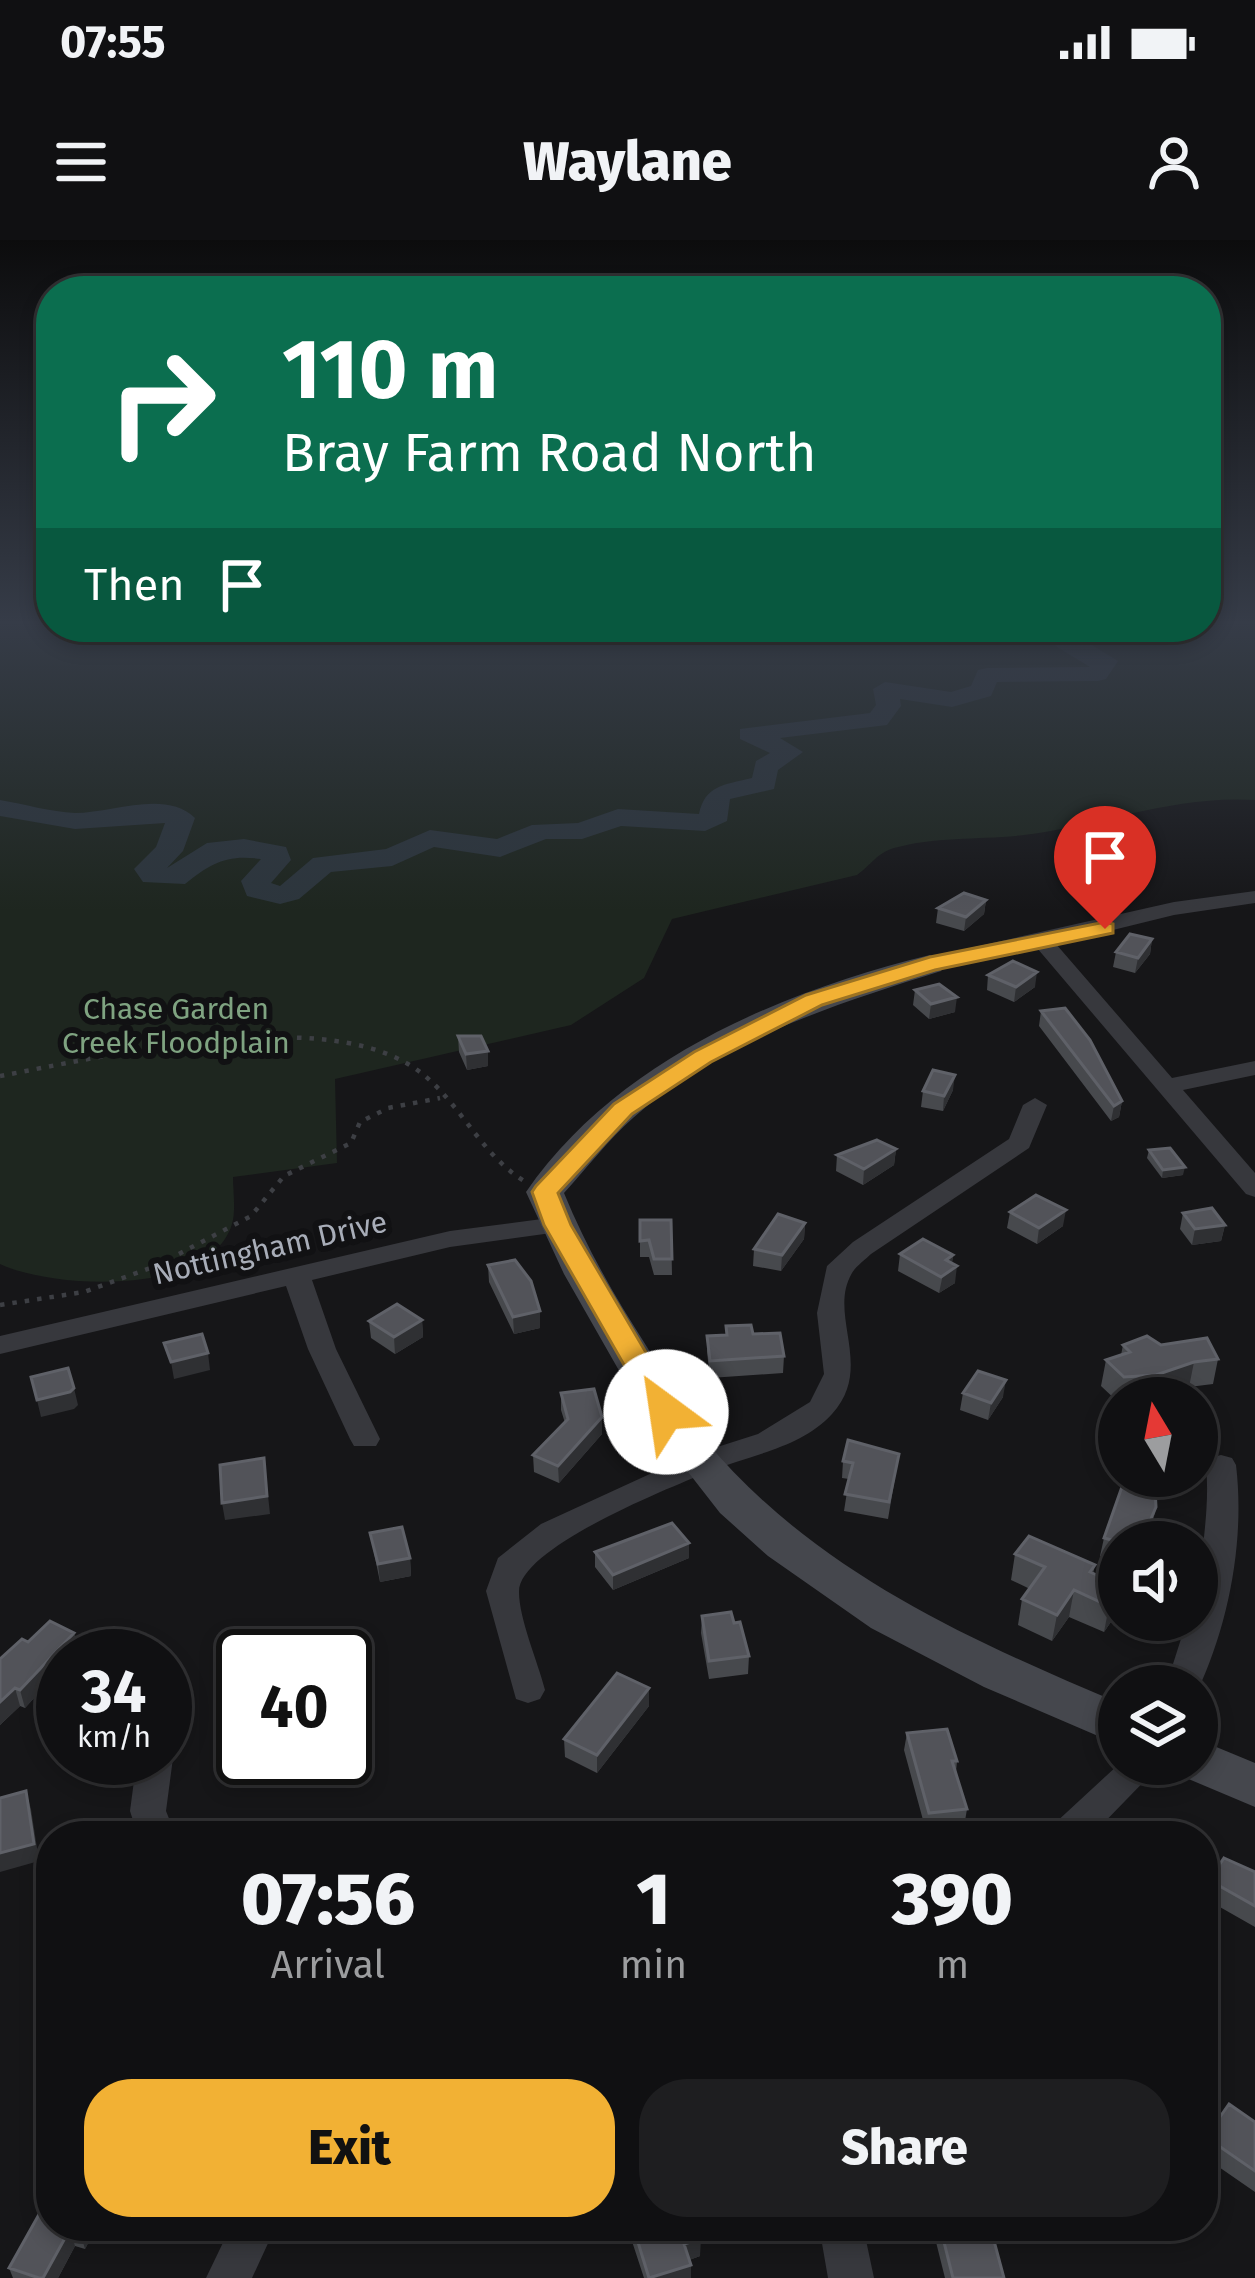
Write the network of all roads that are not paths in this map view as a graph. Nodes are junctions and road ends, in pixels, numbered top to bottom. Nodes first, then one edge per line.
1 (1255, 897) edge
2 (1044, 943) junction
3 (930, 964) joint
4 (1255, 1068) edge
5 (1171, 1085) junction
6 (1035, 1105) dead end
7 (1255, 1189) edge
8 (551, 1209) junction
9 (297, 1277) junction
10 (0, 1346) edge
11 (365, 1439) dead end
12 (700, 1463) junction
13 (1221, 1465) dead end
14 (1191, 1665) edge
15 (528, 1690) dead end
16 (1098, 1715) edge
17 (1218, 1769) edge
18 (151, 1785) edge
19 (1121, 1785) edge
20 (1255, 1786) edge
21 (152, 1821) edge
22 (1082, 1821) edge
23 (247, 2241) edge
24 (844, 2241) edge
25 (229, 2278) edge
26 (851, 2278) edge

1 - 2 street
2 - 3 street
2 - 5 street
3 - 8 street
4 - 5 street
5 - 7 street
6 - 12 street
8 - 9 street, Nottingham Drive
8 - 12 street
9 - 10 street, Nottingham Drive
9 - 11 street
12 - 15 street
12 - 16 street
13 - 14 street
17 - 20 street
18 - 21 street
19 - 22 street
23 - 25 street
24 - 26 street

